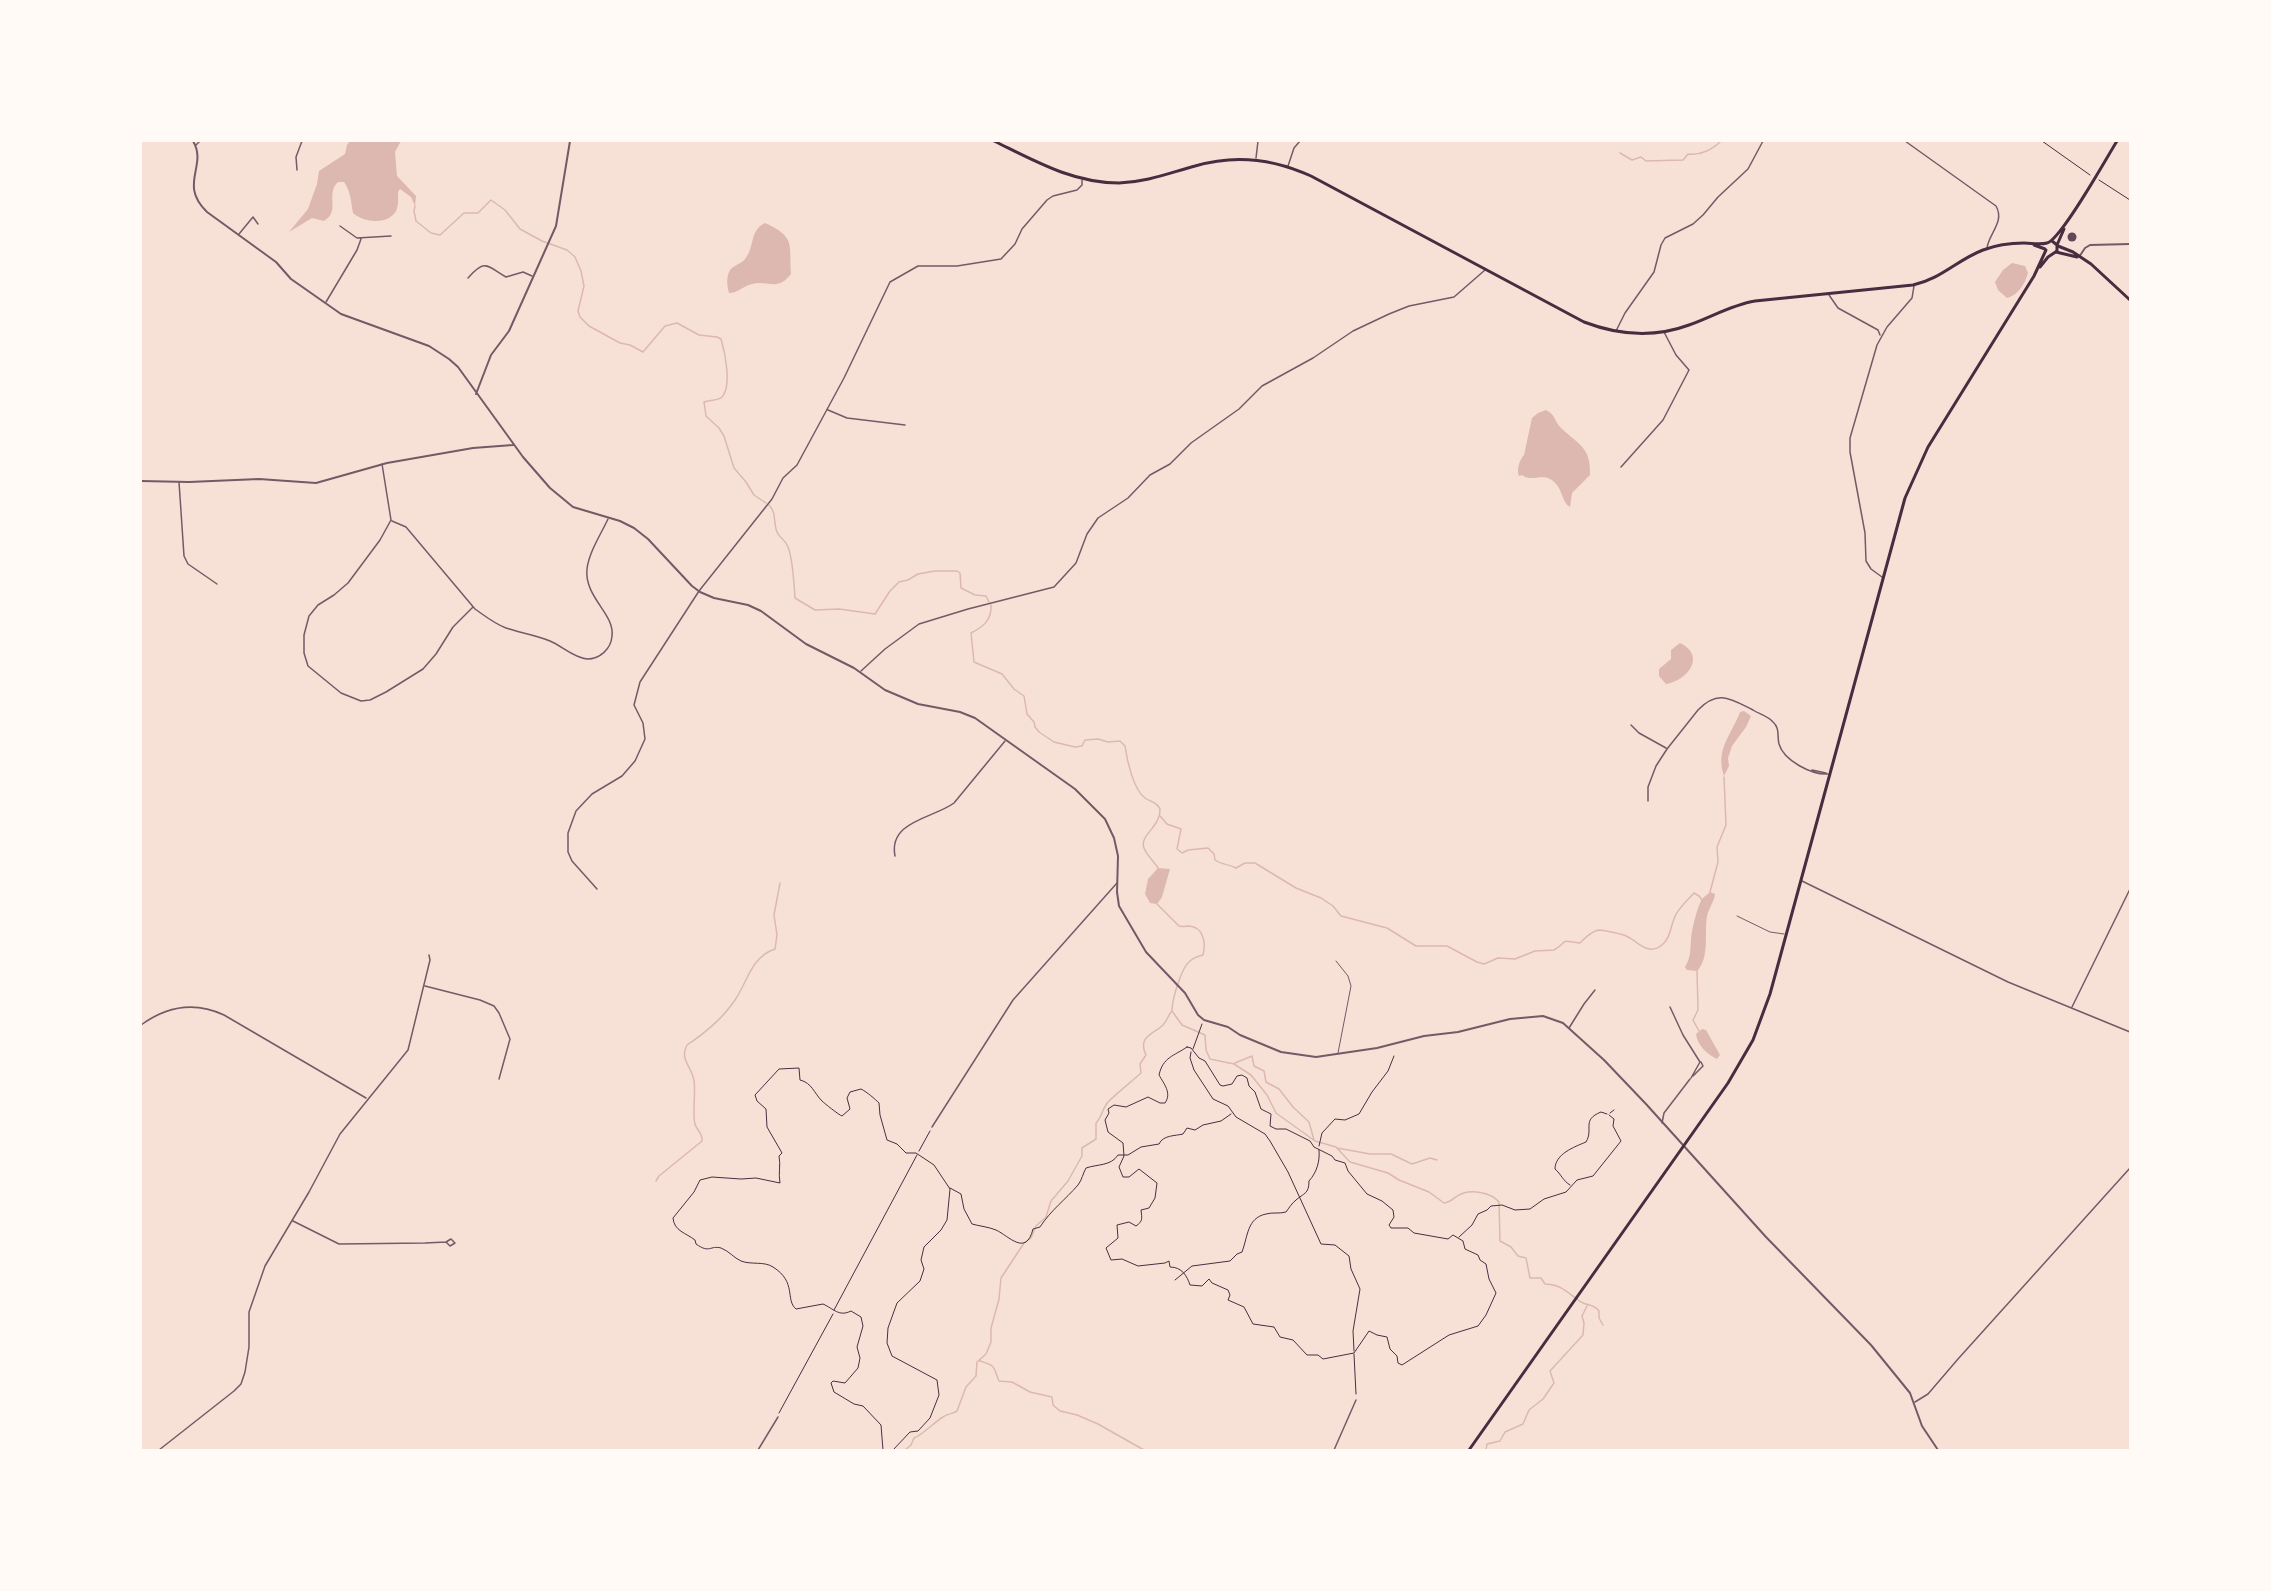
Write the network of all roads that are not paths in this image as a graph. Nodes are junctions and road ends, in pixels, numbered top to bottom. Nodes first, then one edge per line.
1 (193, 141) edge
2 (201, 141) edge
3 (302, 141) edge
4 (570, 141) edge
5 (994, 141) edge
6 (1258, 141) edge
7 (1300, 141) edge
8 (1763, 141) edge
9 (1905, 141) edge
10 (2117, 141) edge
11 (196, 146) junction
12 (1255, 160) junction
13 (1288, 167) junction
14 (297, 170) dead end
15 (1083, 179) junction
16 (2069, 219) junction
17 (258, 224) dead end
18 (340, 226) dead end
19 (238, 234) junction
20 (391, 236) dead end
21 (361, 239) junction
22 (2052, 241) junction
23 (2020, 243) junction
24 (2047, 243) junction
25 (2130, 244) edge
26 (2057, 246) junction
27 (1987, 249) junction
28 (2045, 249) junction
29 (2054, 253) junction
30 (2079, 257) junction
31 (1485, 269) junction
32 (2034, 276) junction
33 (533, 277) junction
34 (468, 278) dead end
35 (1914, 285) junction
36 (1829, 294) junction
37 (2130, 300) edge
38 (326, 302) junction
39 (1616, 332) junction
40 (1664, 332) junction
41 (1881, 336) junction
42 (476, 394) junction
43 (827, 410) junction
44 (905, 425) dead end
45 (513, 445) junction
46 (382, 464) junction
47 (1622, 467) dead end
48 (141, 481) edge
49 (179, 481) junction
50 (609, 518) junction
51 (391, 520) junction
52 (1883, 577) junction
53 (217, 584) dead end
54 (699, 591) junction
55 (473, 607) junction
56 (860, 673) junction
57 (1631, 725) dead end
58 (1006, 740) junction
59 (1667, 749) junction
60 (1828, 774) junction
61 (1648, 801) dead end
62 (895, 856) dead end
63 (1801, 880) junction
64 (1118, 882) junction
65 (597, 889) dead end
66 (2130, 889) edge
67 (1737, 916) dead end
68 (1786, 934) junction
69 (429, 955) dead end
70 (1336, 961) dead end
71 (424, 986) junction
72 (1595, 990) dead end
73 (1670, 1007) dead end
74 (2072, 1007) junction
75 (141, 1025) edge
76 (1569, 1028) junction
77 (2130, 1032) edge
78 (1339, 1054) junction
79 (1700, 1062) junction
80 (1690, 1078) junction
81 (499, 1079) dead end
82 (367, 1099) junction
83 (1664, 1113) junction
84 (1656, 1115) junction
85 (1662, 1123) junction
86 (932, 1127) road end
87 (1684, 1146) junction
88 (2130, 1168) edge
89 (292, 1221) junction
90 (446, 1242) dead end
91 (1356, 1400) dead end
92 (1915, 1402) junction
93 (778, 1417) road end
94 (159, 1450) edge
95 (758, 1450) edge
96 (1334, 1450) edge
97 (1469, 1450) edge
98 (1938, 1450) edge

1 - 11 street
2 - 11 street
3 - 14 street
4 - 33 street
5 - 15 main road
6 - 12 street
7 - 13 street
8 - 39 street
9 - 27 street
10 - 16 main road
11 - 19 street
12 - 13 main road
12 - 15 main road
13 - 31 main road
15 - 43 street
16 - 22 main road
16 - 26 main road
17 - 19 street
18 - 21 street
19 - 38 street
20 - 21 street
21 - 38 street
22 - 24 main road
22 - 26 main road
23 - 24 main road
23 - 27 main road
23 - 28 main road
24 - 28 main road
25 - 30 street
26 - 29 main road
26 - 30 main road
27 - 35 main road
28 - 29 main road
28 - 32 main road
29 - 30 main road
29 - 32 main road
30 - 37 main road
31 - 39 main road
31 - 56 street
32 - 52 main road
33 - 34 street
33 - 42 street
35 - 36 main road
35 - 41 street
36 - 40 main road
36 - 41 street
38 - 42 street
39 - 40 main road
40 - 47 street
41 - 52 street
42 - 45 street
43 - 44 street
43 - 54 street
45 - 46 street
45 - 50 street
46 - 49 street
46 - 51 street
48 - 49 street
49 - 53 street
50 - 54 street
50 - 55 street
51 - 55 street
51 - 55 street
52 - 60 main road
54 - 56 street
54 - 65 street
56 - 58 street
57 - 59 street
58 - 62 street
58 - 64 street
59 - 60 street
59 - 61 street
60 - 63 main road
63 - 68 main road
63 - 74 street
64 - 78 street
64 - 86 street
66 - 74 street
67 - 68 lane
68 - 87 main road
69 - 71 street
70 - 78 lane
71 - 81 street
71 - 82 street
72 - 76 street
73 - 79 street
74 - 77 street
75 - 82 street
76 - 78 street
76 - 84 street
79 - 80 street
79 - 80 street
80 - 83 street
82 - 89 street
83 - 84 street
83 - 85 street
84 - 85 street
85 - 87 street
87 - 92 street
87 - 97 main road
88 - 92 street
89 - 90 street
89 - 94 street
91 - 96 street
92 - 98 street
93 - 95 street

